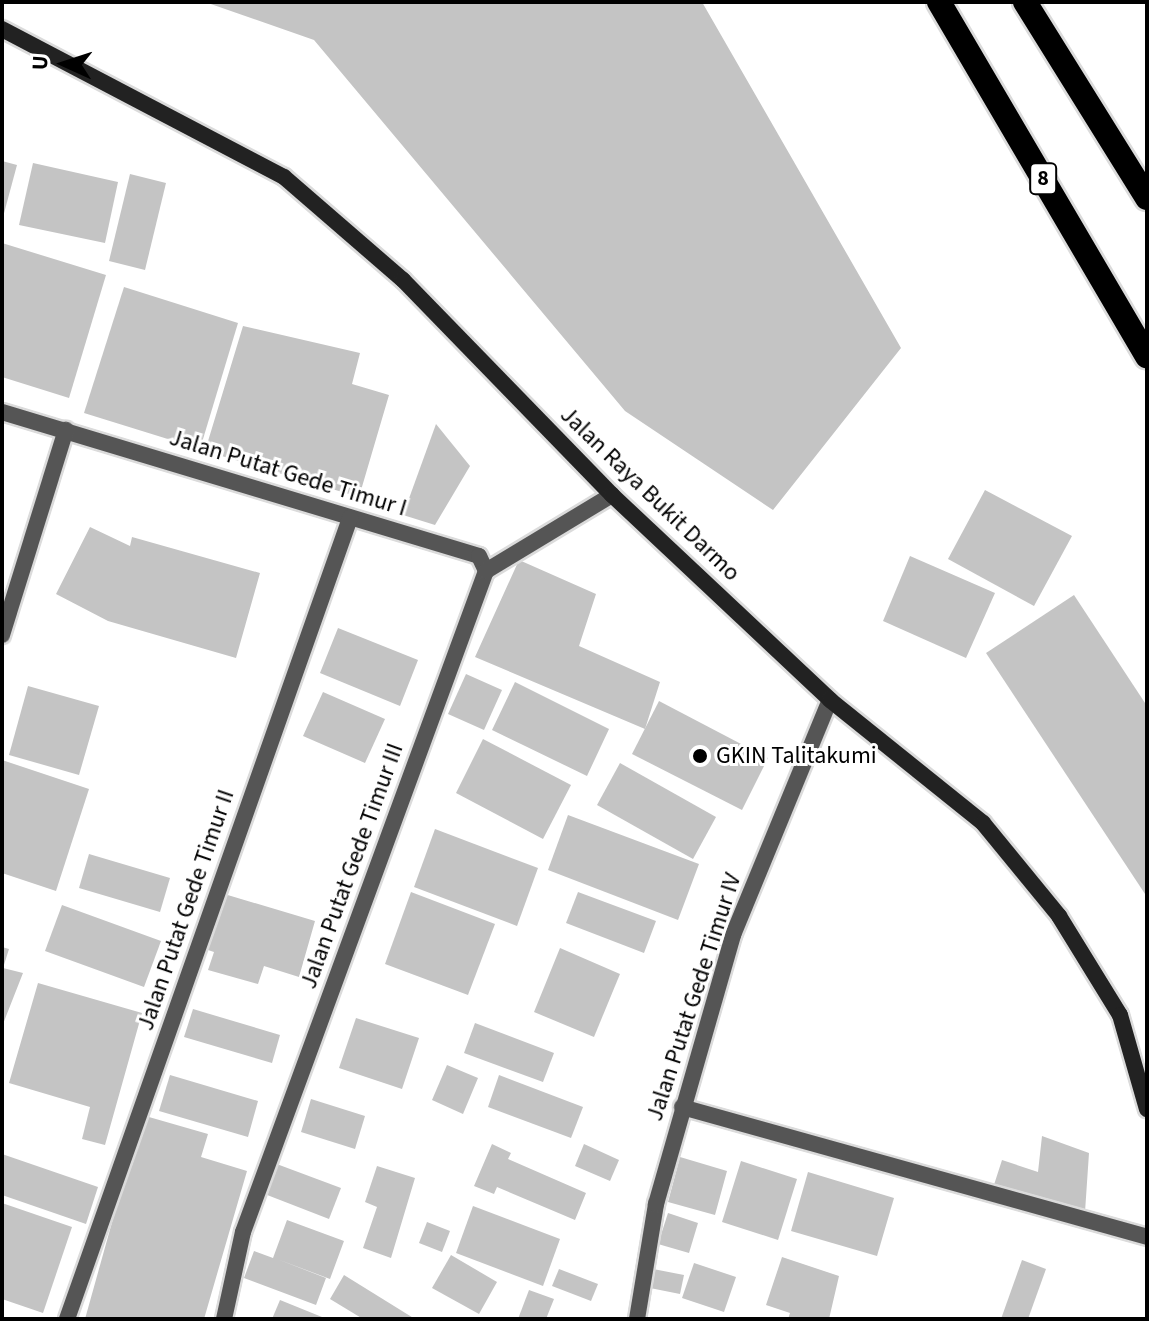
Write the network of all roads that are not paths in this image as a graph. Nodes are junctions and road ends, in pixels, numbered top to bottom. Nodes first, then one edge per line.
1 (939, 2) edge
2 (1025, 2) edge
3 (2, 29) edge
4 (1147, 198) edge
5 (1147, 356) edge
6 (2, 412) edge
7 (66, 430) junction
8 (612, 495) junction
9 (350, 518) junction
10 (486, 571) junction
11 (2, 635) edge
12 (830, 700) junction
13 (682, 1107) junction
14 (1147, 1109) edge
15 (1147, 1237) edge
16 (67, 1319) edge
17 (224, 1319) edge
18 (637, 1319) edge

1 - 5 highway, 8
2 - 4 highway
3 - 8 street, Jalan Raya Bukit Darmo
6 - 7 street, Jalan Putat Gede Timur I
7 - 9 street, Jalan Putat Gede Timur I
7 - 11 street
8 - 10 street
8 - 12 street, Jalan Raya Bukit Darmo
9 - 10 street, Jalan Putat Gede Timur I
9 - 16 street, Jalan Putat Gede Timur II
10 - 17 street, Jalan Putat Gede Timur III
12 - 13 street, Jalan Putat Gede Timur IV
12 - 14 street, Jalan Raya Bukit Darmo
13 - 15 street
13 - 18 street, Jalan Putat Gede Timur IV

